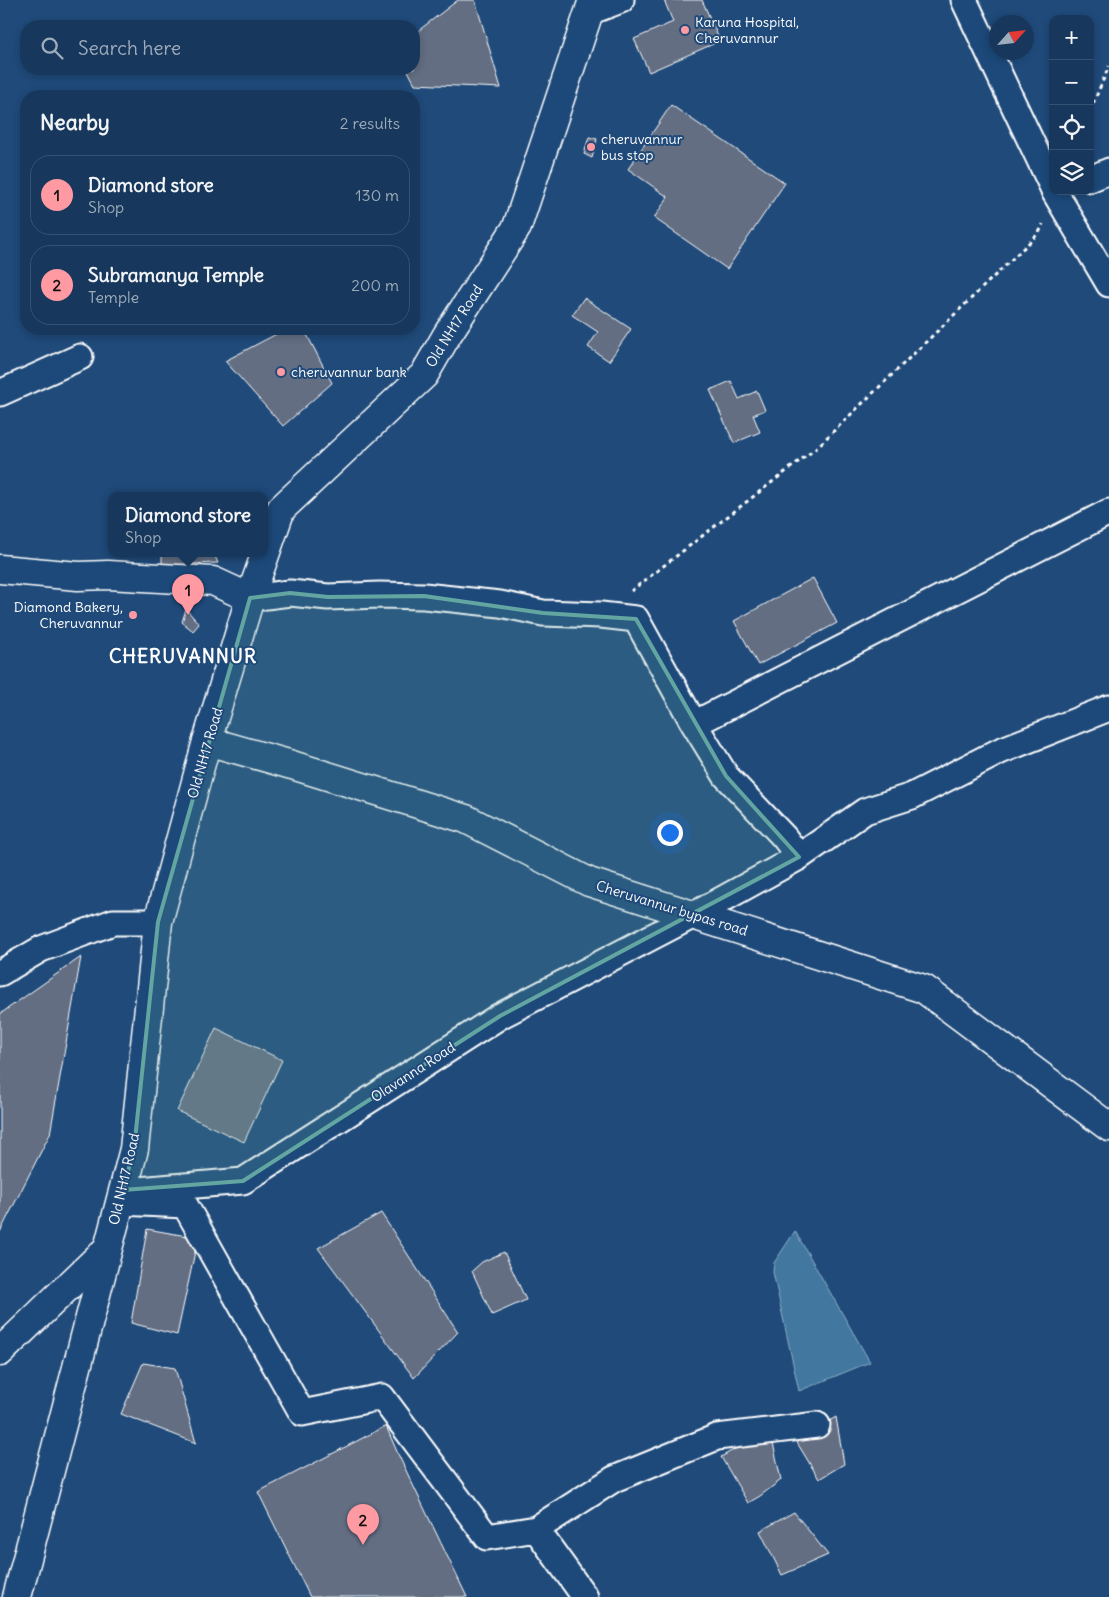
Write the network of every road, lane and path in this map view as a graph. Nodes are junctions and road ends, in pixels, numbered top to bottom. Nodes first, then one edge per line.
1 (622, 0) edge
2 (964, 0) edge
3 (591, 6) edge
4 (1109, 66) edge
5 (1093, 105) edge
6 (1109, 171) edge
7 (1049, 176) edge
8 (1094, 177) edge
9 (1054, 195) edge
10 (1058, 195) edge
11 (1109, 284) edge
12 (80, 357) dead end
13 (0, 393) edge
14 (1109, 512) edge
15 (268, 546) edge
16 (264, 557) edge
17 (0, 569) edge
18 (250, 598) junction
19 (601, 615) junction
20 (1109, 708) edge
21 (694, 724) junction
22 (207, 741) junction
23 (799, 857) junction
24 (694, 915) junction
25 (158, 922) junction
26 (0, 973) edge
27 (1109, 1127) edge
28 (121, 1196) junction
29 (107, 1249) junction
30 (0, 1352) edge
31 (817, 1425) dead end
32 (536, 1529) junction
33 (17, 1597) edge
34 (585, 1597) edge

1 - 3 street
2 - 7 street
3 - 15 main road, Old NH17 Road
4 - 5 path
6 - 8 street
9 - 19 path
10 - 11 street
12 - 13 street
14 - 21 street
16 - 18 main road, Old NH17 Road
17 - 18 main road
18 - 19 street
18 - 22 main road, Old NH17 Road
19 - 21 street
20 - 23 street, Olavanna Road
21 - 23 street
22 - 24 main road, Cheruvannur bypas road
22 - 25 main road, Old NH17 Road
23 - 24 street, Olavanna Road
24 - 27 main road, Cheruvannur bypas road
24 - 28 street, Olavanna Road
25 - 26 street
25 - 28 main road, Old NH17 Road
28 - 29 main road, Old NH17 Road
28 - 32 street
29 - 30 main road
29 - 33 main road, Old NH17 Road
31 - 32 street
32 - 34 street

